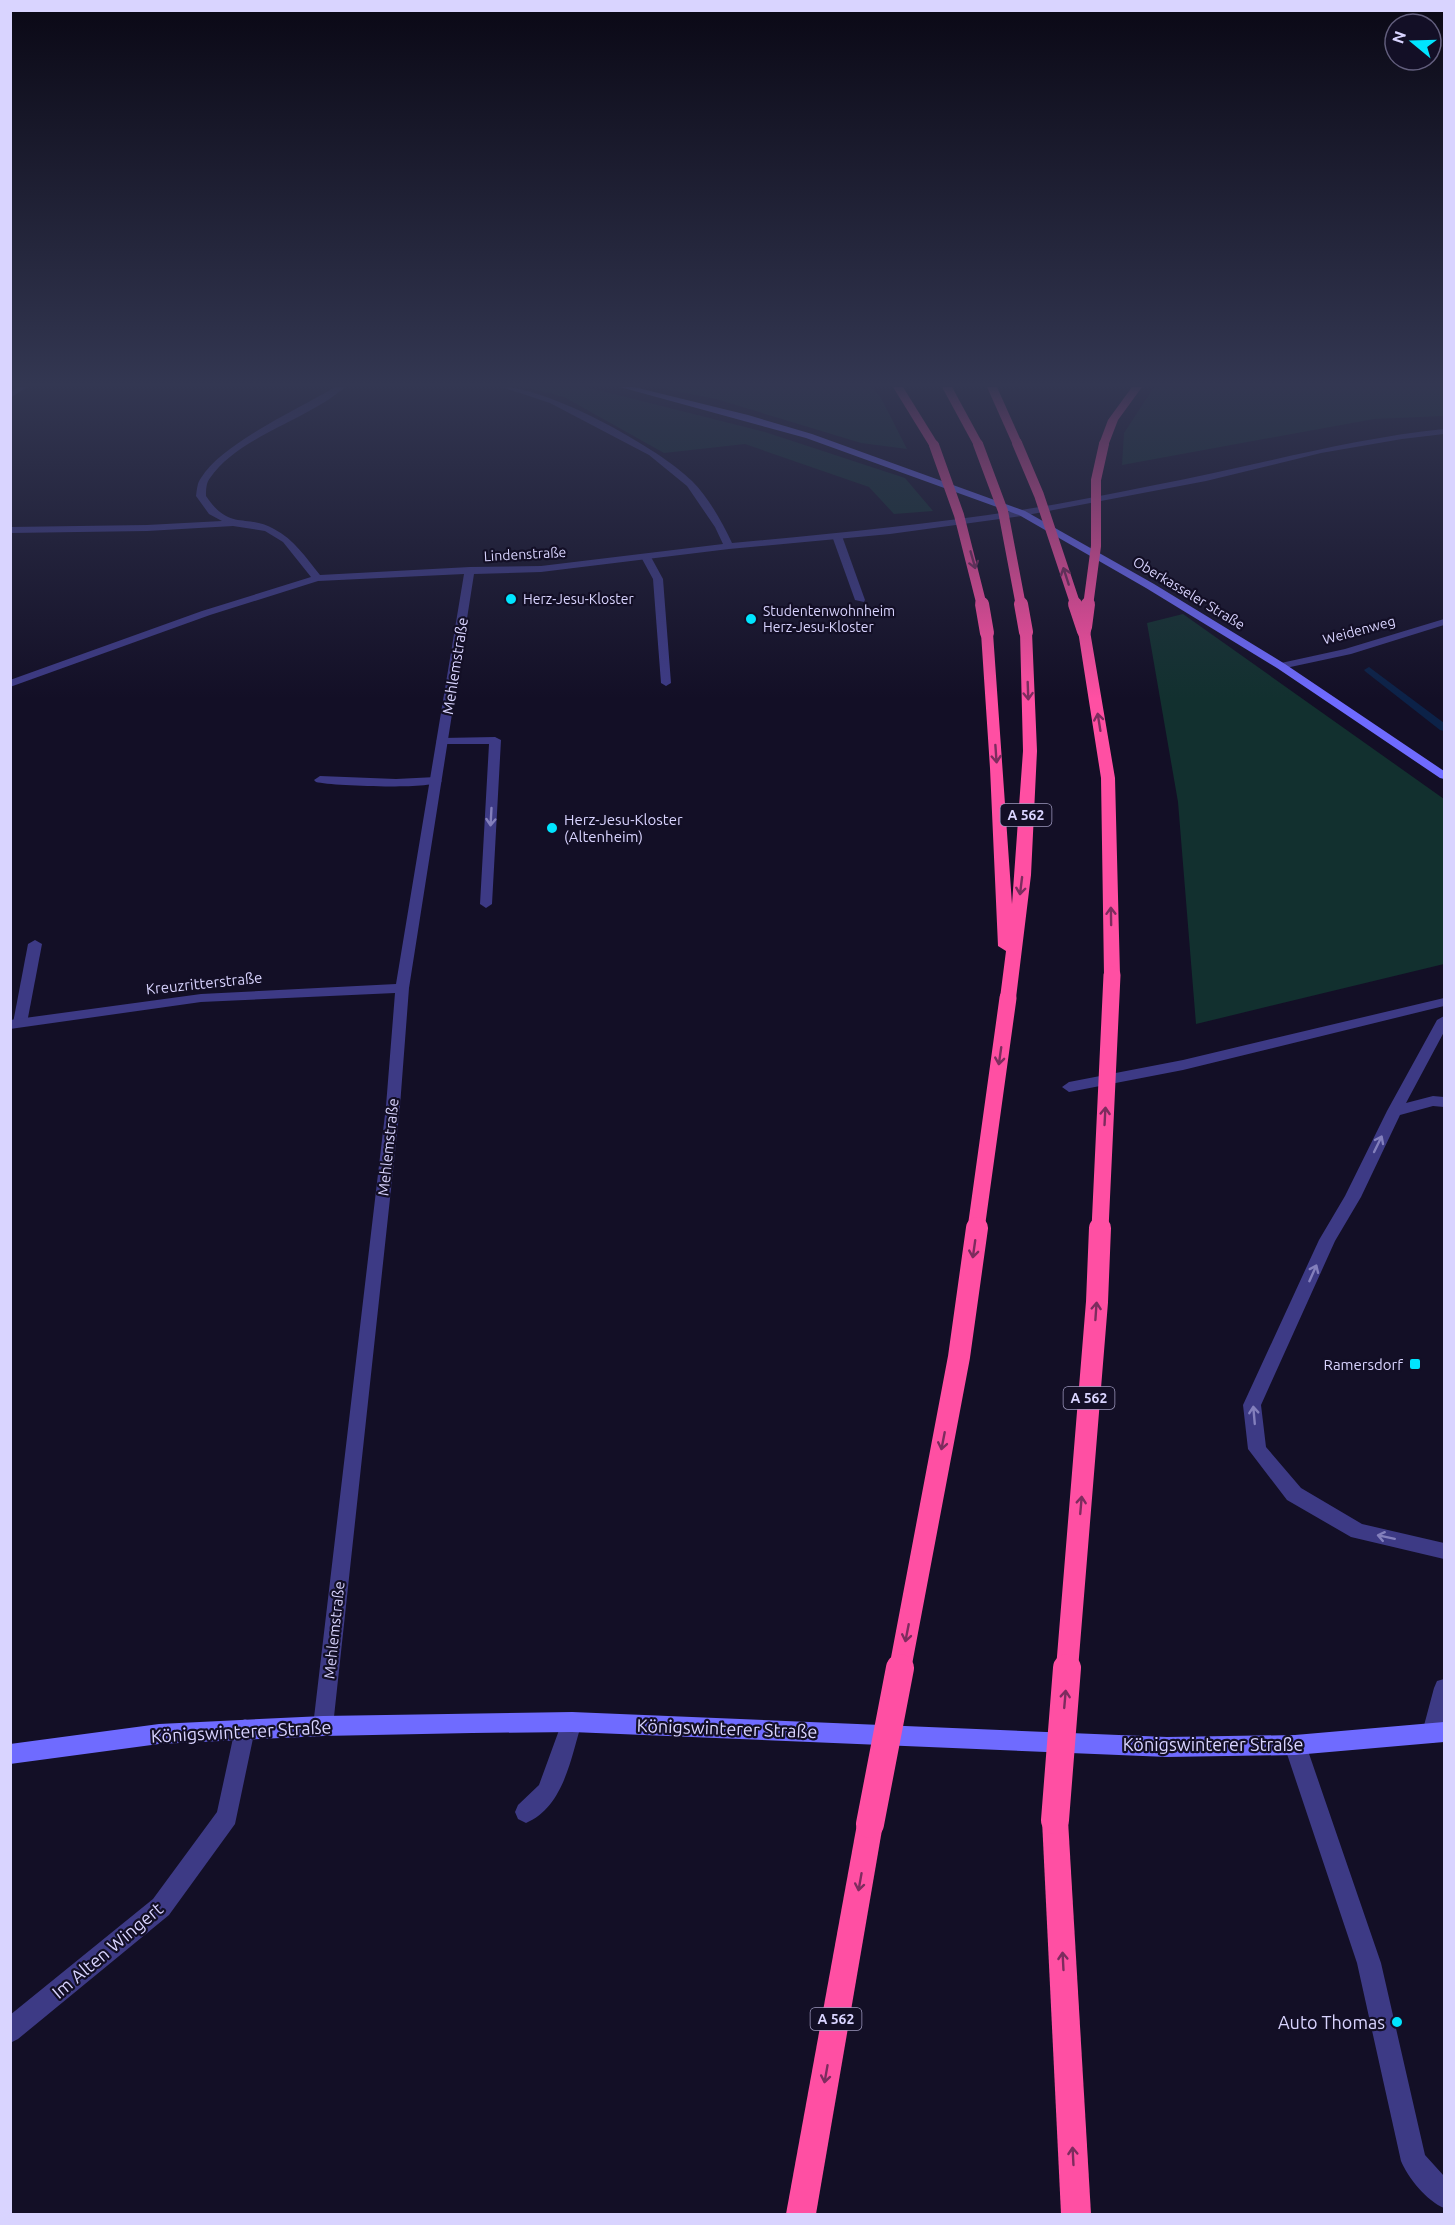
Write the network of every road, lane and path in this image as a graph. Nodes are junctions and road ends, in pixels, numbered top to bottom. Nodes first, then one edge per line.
1 (202, 491) edge
2 (695, 491) edge
3 (952, 491) edge
4 (961, 491) edge
5 (995, 491) edge
6 (1037, 491) edge
7 (1096, 491) edge
8 (1139, 491) edge
9 (1023, 513) junction
10 (233, 523) junction
11 (10, 530) edge
12 (837, 536) junction
13 (729, 546) junction
14 (646, 557) junction
15 (470, 570) junction
16 (317, 578) junction
17 (860, 600) dead end
18 (1444, 622) edge
19 (1084, 631) junction
20 (1281, 666) junction
21 (666, 682) dead end
22 (10, 684) edge
23 (442, 741) junction
24 (1444, 776) edge
25 (320, 780) dead end
26 (436, 781) junction
27 (486, 904) dead end
28 (35, 944) dead end
29 (402, 988) junction
30 (1008, 998) junction
31 (1444, 1002) edge
32 (1444, 1020) edge
33 (15, 1024) edge
34 (1069, 1087) dead end
35 (1444, 1102) edge
36 (1394, 1111) junction
37 (1444, 1550) edge
38 (1444, 1688) edge
39 (572, 1722) junction
40 (323, 1726) junction
41 (245, 1729) junction
42 (1439, 1732) edge
43 (1295, 1745) junction
44 (10, 1754) edge
45 (526, 1812) dead end
46 (10, 2031) edge
47 (1444, 2195) edge
48 (801, 2214) edge
49 (1076, 2214) edge

1 - 10 street
2 - 13 street
3 -> 30 highway, bridge
4 - 9 street, Oberkasseler Straße
5 -> 30 highway, A 562, bridge
19 -> 6 highway, A 562, bridge
7 - 19 highway, bridge
8 - 9 street, Lindenstraße
9 - 12 street, Lindenstraße
9 - 20 street, Oberkasseler Straße
10 - 11 street
10 - 16 street
12 - 13 street, Lindenstraße
12 - 17 street
13 - 14 street, Lindenstraße
14 - 15 street, Lindenstraße
14 - 21 street
15 - 16 street, Lindenstraße
15 - 23 street, Mehlemstraße
16 - 22 street, Lindenstraße
18 - 20 street, Weidenweg
49 -> 19 highway, A 562, bridge
20 - 24 street, Oberkasseler Straße
23 - 26 street, Mehlemstraße
23 -> 27 street
25 - 26 street
26 - 29 street, Mehlemstraße
28 - 33 street
29 - 33 street, Kreuzritterstraße
29 - 40 street, Mehlemstraße
30 -> 48 highway, A 562, bridge
31 - 34 street
32 - 36 street
35 - 36 street
37 -> 36 street
38 - 42 street
39 - 40 street, Königswinterer Straße
39 - 43 street, Königswinterer Straße
39 - 45 street
40 - 41 street, Königswinterer Straße
41 - 44 street, Königswinterer Straße
41 - 46 street, Im Alten Wingert
42 - 43 street, Königswinterer Straße
43 - 47 street

